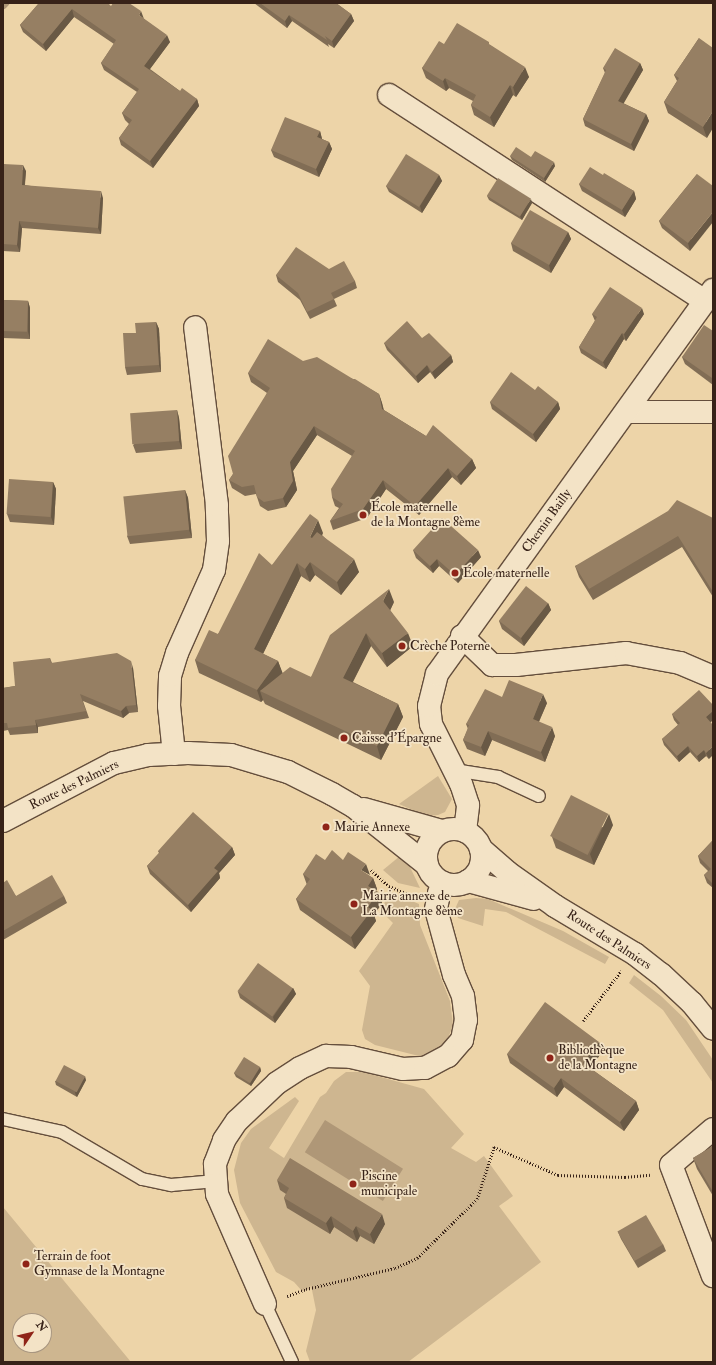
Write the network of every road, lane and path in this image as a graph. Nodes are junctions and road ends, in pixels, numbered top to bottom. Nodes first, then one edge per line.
1 (389, 95) dead end
2 (709, 296) edge
3 (195, 327) dead end
4 (626, 412) junction
5 (713, 412) edge
6 (462, 636) junction
7 (713, 677) edge
8 (174, 754) junction
9 (454, 770) junction
10 (539, 796) dead end
11 (352, 806) junction
12 (3, 820) edge
13 (442, 831) junction
14 (465, 831) junction
15 (481, 849) junction
16 (426, 864) junction
17 (371, 870) dead end
18 (468, 882) junction
19 (443, 883) junction
20 (554, 906) junction
21 (436, 909) junction
22 (634, 954) junction
23 (583, 1021) dead end
24 (713, 1028) edge
25 (3, 1119) edge
26 (713, 1130) edge
27 (671, 1165) junction
28 (216, 1181) junction
29 (713, 1276) edge
30 (265, 1304) junction
31 (292, 1362) edge

1 - 2 street
2 - 4 street, Chemin Bailly
3 - 8 street
4 - 5 street
4 - 6 street, Chemin Bailly
6 - 7 street
6 - 9 street, Chemin Bailly
8 - 11 street, Route des Palmiers
8 - 12 street, Route des Palmiers
9 - 10 lane
9 - 14 street, Chemin Bailly
11 - 13 street, Route des Palmiers
11 - 16 street, Route des Palmiers
13 - 14 street
13 - 16 street
14 - 15 street
15 - 18 street
15 - 20 street, Route des Palmiers
16 - 19 street
17 - 21 path
18 - 19 street
18 - 20 street, Route des Palmiers
19 - 21 street
20 - 22 street, Route des Palmiers
21 - 28 street
22 - 23 path
22 - 24 street, Route des Palmiers
25 - 28 lane
26 - 27 street
27 - 29 street
27 - 30 path
28 - 30 street
30 - 31 lane

